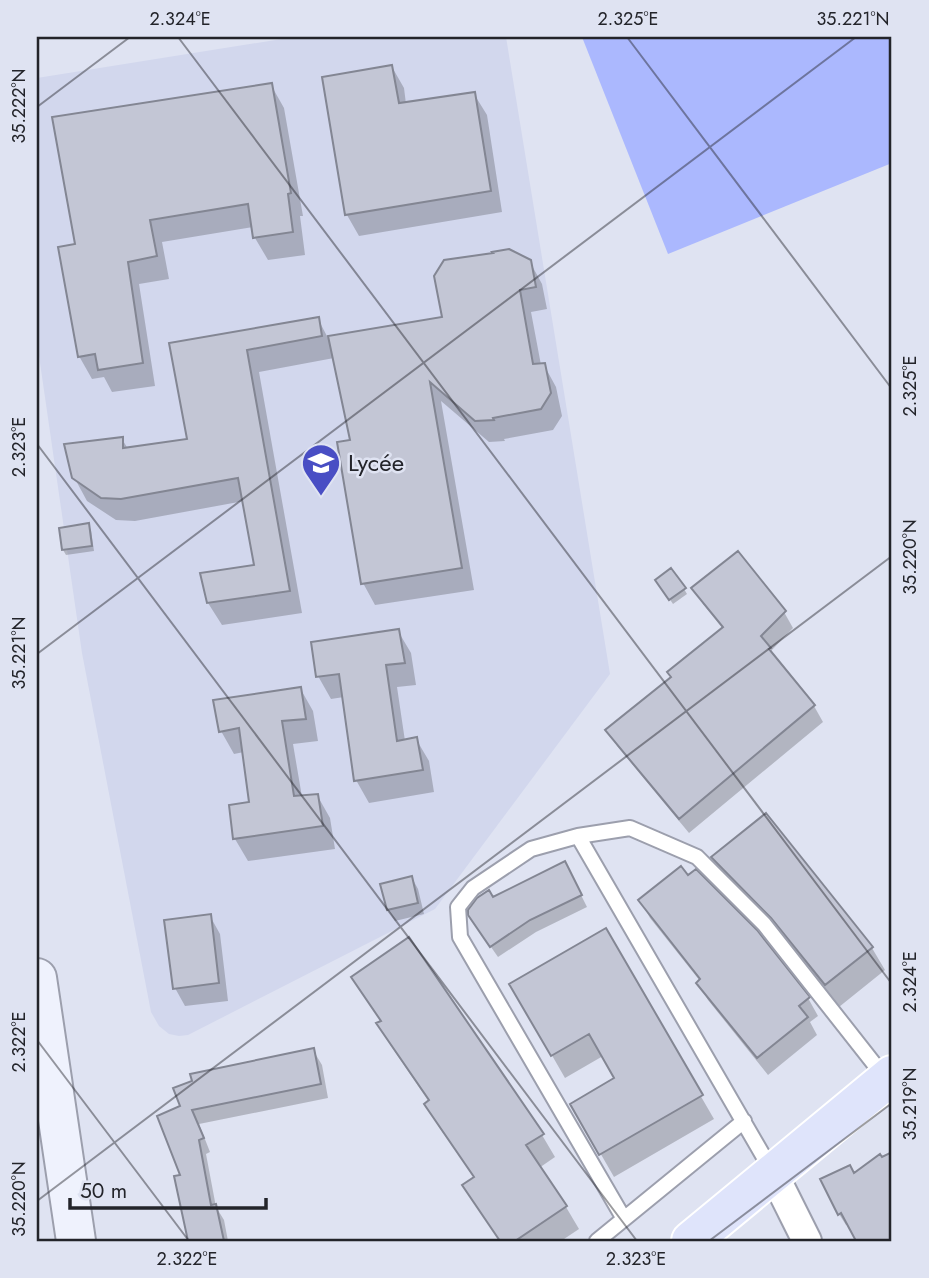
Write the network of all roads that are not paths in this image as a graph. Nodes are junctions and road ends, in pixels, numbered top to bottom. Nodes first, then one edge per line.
1 (578, 836) junction
2 (37, 978) edge
3 (889, 1078) edge
4 (744, 1121) junction
5 (773, 1173) junction
6 (624, 1219) junction
7 (76, 1241) edge
8 (597, 1241) edge
9 (691, 1241) edge
10 (807, 1241) edge

1 - 3 lane
1 - 4 lane
1 - 6 lane
2 - 7 main road
3 - 5 main road
4 - 5 lane
4 - 6 lane
5 - 9 main road
5 - 10 street
6 - 8 lane

